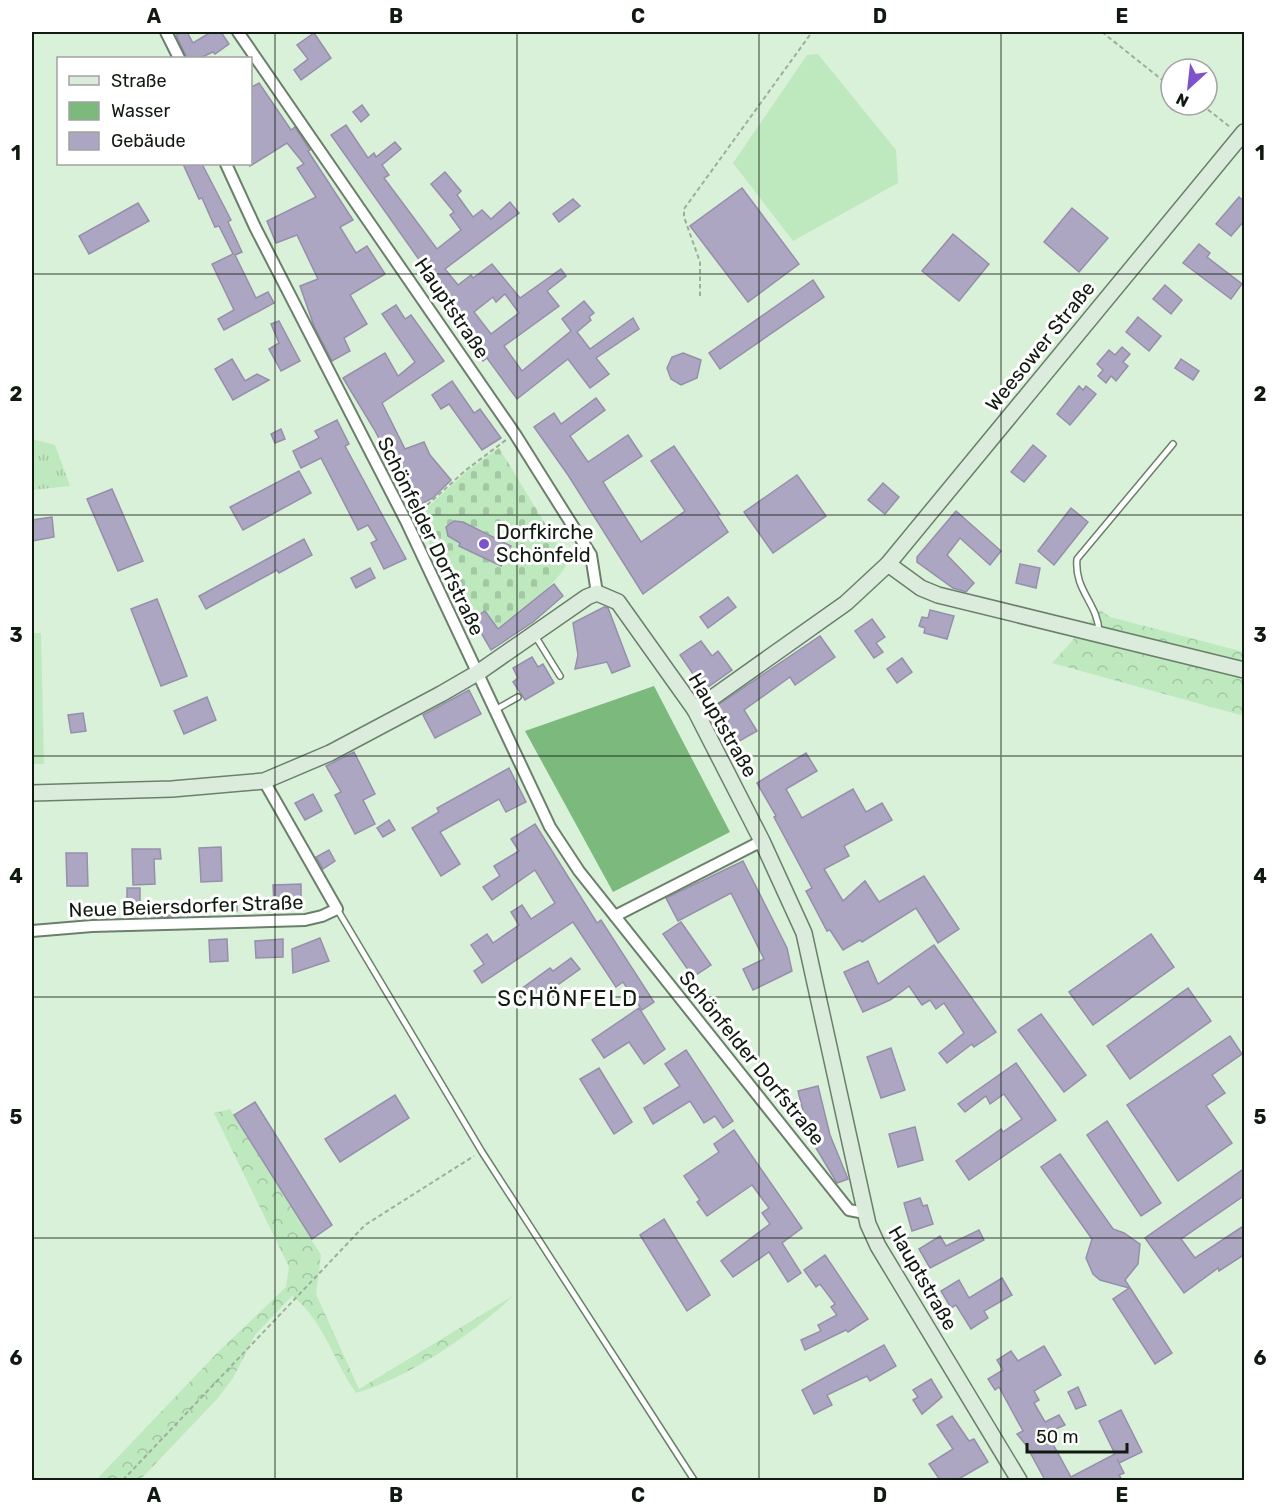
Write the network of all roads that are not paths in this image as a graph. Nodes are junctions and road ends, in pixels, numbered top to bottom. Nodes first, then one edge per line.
1 (166, 32) edge
2 (238, 32) edge
3 (178, 57) edge
4 (1243, 134) edge
5 (226, 165) edge
6 (1173, 444) dead end
7 (888, 564) junction
8 (597, 593) junction
9 (534, 634) junction
10 (1099, 634) junction
11 (1245, 670) edge
12 (479, 672) junction
13 (560, 676) dead end
14 (518, 697) dead end
15 (495, 710) junction
16 (695, 710) junction
17 (264, 781) junction
18 (32, 793) edge
19 (762, 841) junction
20 (337, 909) junction
21 (615, 916) junction
22 (32, 931) edge
23 (865, 1213) junction
24 (694, 1480) edge
25 (1019, 1480) edge

1 - 3 street
2 - 8 street, Hauptstraße
4 - 7 main road, Weesower Straße
5 - 12 street, Schönfelder Dorfstraße
6 - 10 lane
7 - 10 main road
7 - 16 main road, Weesower Straße
8 - 9 main road
8 - 16 main road, Hauptstraße
9 - 12 main road
9 - 13 lane
10 - 11 main road
12 - 15 street, Schönfelder Dorfstraße
12 - 17 main road
14 - 15 lane
15 - 21 street, Schönfelder Dorfstraße
16 - 19 main road, Hauptstraße
17 - 18 main road
17 - 20 street, Neue Beiersdorfer Straße
19 - 21 street
19 - 23 main road, Hauptstraße
20 - 22 street, Neue Beiersdorfer Straße
20 - 24 lane
21 - 23 street, Schönfelder Dorfstraße
23 - 25 main road, Hauptstraße

